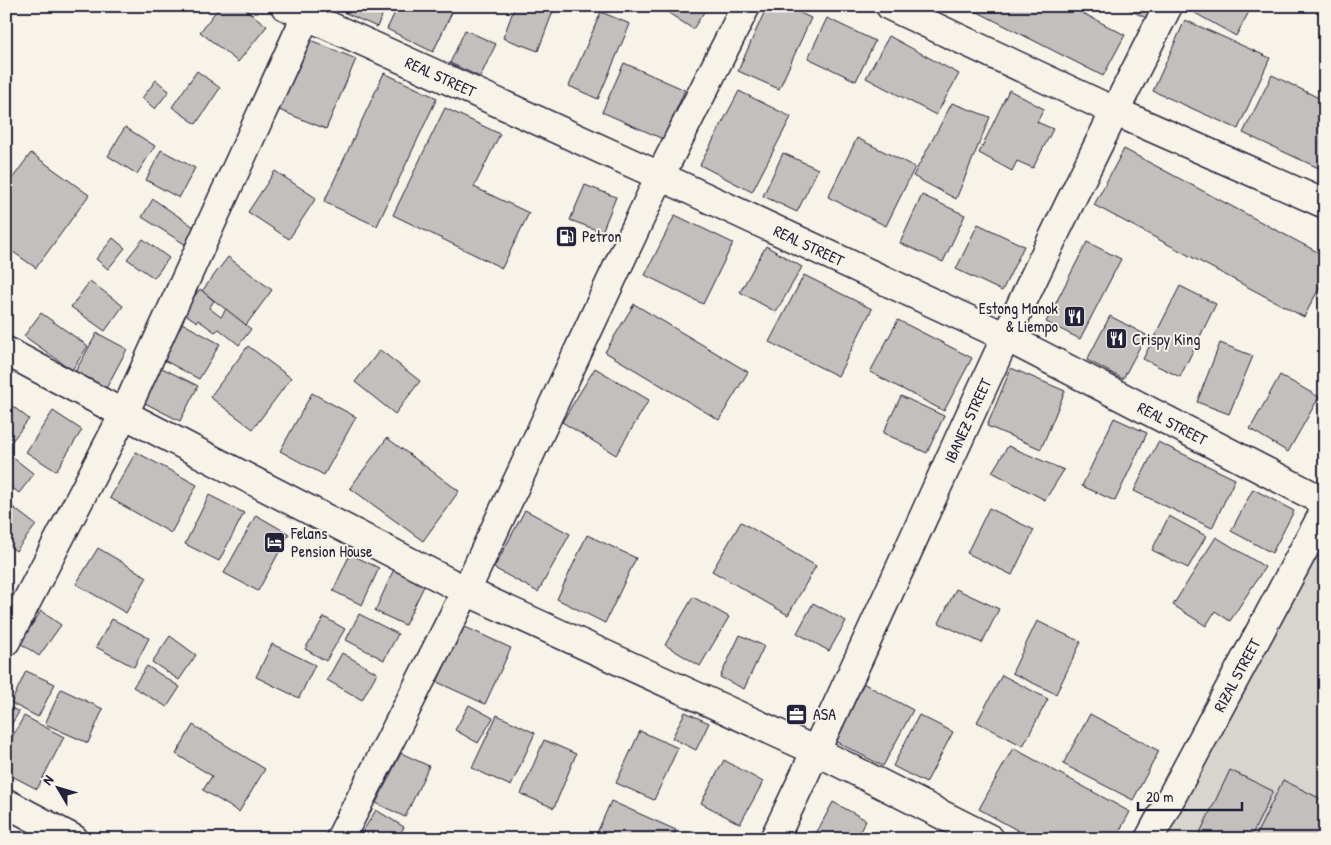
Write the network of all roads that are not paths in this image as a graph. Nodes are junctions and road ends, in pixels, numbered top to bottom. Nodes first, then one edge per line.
1 (746, 6) edge
2 (890, 6) edge
3 (1168, 6) edge
4 (296, 11) edge
5 (1114, 111) junction
6 (660, 176) junction
7 (1325, 204) edge
8 (1006, 337) junction
9 (6, 351) edge
10 (124, 414) junction
11 (1325, 502) edge
12 (1325, 510) edge
13 (466, 591) junction
14 (6, 642) edge
15 (816, 751) junction
16 (6, 804) edge
17 (74, 839) edge
18 (340, 839) edge
19 (774, 839) edge
20 (990, 839) edge
21 (1150, 839) edge

1 - 6 street
2 - 5 street
3 - 5 street, IBANEZ STREET
4 - 6 street, REAL STREET
4 - 10 street
5 - 7 street
5 - 8 street, IBANEZ STREET
6 - 8 street, REAL STREET
6 - 13 street
8 - 11 street, REAL STREET
8 - 15 street, IBANEZ STREET
9 - 10 street
10 - 13 street
10 - 14 street
12 - 21 street, RIZAL STREET
13 - 15 street
13 - 18 street
15 - 19 street, IBANEZ STREET
15 - 20 street
16 - 17 street

